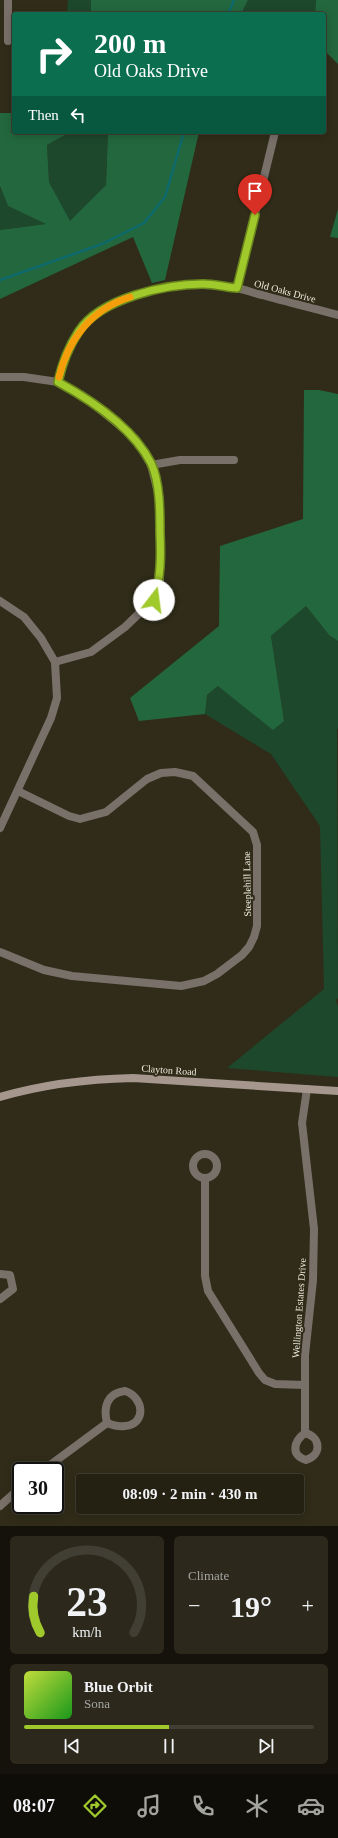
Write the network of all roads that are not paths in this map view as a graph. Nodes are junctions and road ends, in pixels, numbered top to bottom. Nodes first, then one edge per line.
1 (8, 0) edge
2 (8, 41) dead end
3 (275, 134) edge
4 (237, 288) junction
5 (338, 315) edge
6 (0, 377) edge
7 (58, 382) junction
8 (234, 460) dead end
9 (151, 465) junction
10 (0, 601) edge
11 (55, 662) junction
12 (18, 791) junction
13 (0, 828) edge
14 (0, 952) edge
15 (307, 1089) junction
16 (338, 1091) edge
17 (0, 1097) edge
18 (205, 1178) dead end
19 (0, 1274) edge
20 (0, 1299) edge
21 (305, 1385) junction
22 (106, 1423) junction
23 (305, 1433) dead end
24 (54, 1462) edge
25 (12, 1495) edge
26 (0, 1506) edge

1 - 2 street
3 - 4 street
4 - 5 street, Old Oaks Drive
4 - 7 street, Old Oaks Drive
6 - 7 street
7 - 9 street
8 - 9 street
9 - 11 street
10 - 11 street
11 - 12 street
12 - 13 street
12 - 14 street, Steeplehill Lane
15 - 16 main road, Clayton Road
15 - 17 main road, Clayton Road
15 - 21 street, Wellington Estates Drive
18 - 21 street
19 - 20 street
21 - 23 street, Wellington Estates Drive
22 - 22 street
22 - 24 street
25 - 26 street

